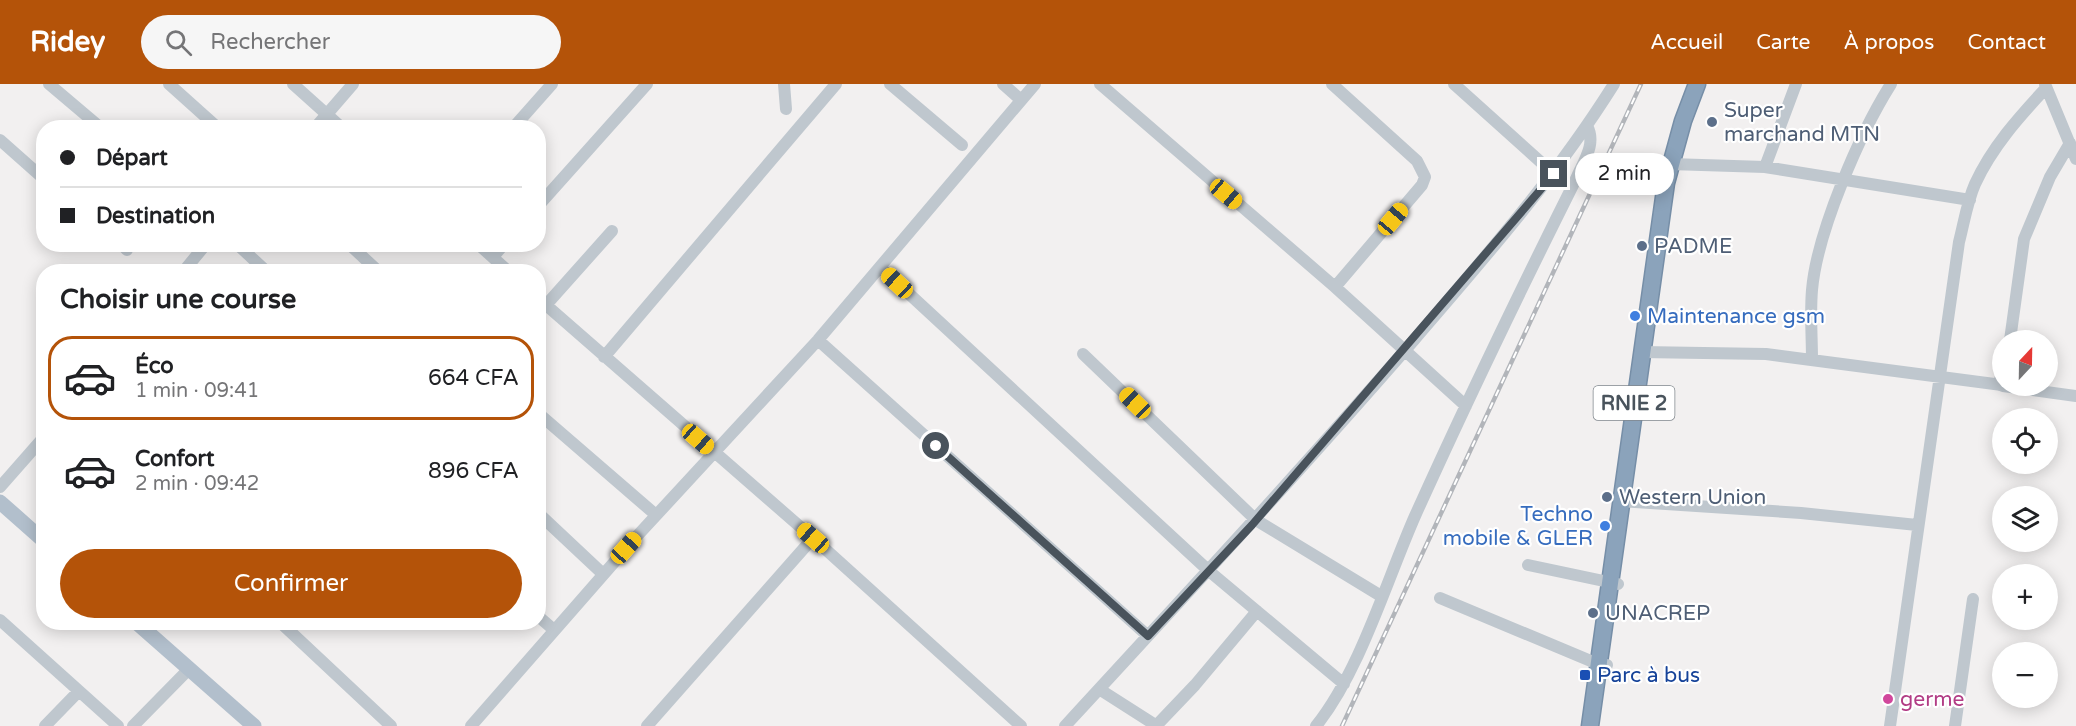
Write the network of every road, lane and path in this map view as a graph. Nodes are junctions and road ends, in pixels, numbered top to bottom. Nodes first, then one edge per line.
1 (50, 84) edge
2 (169, 84) edge
3 (293, 84) edge
4 (353, 84) edge
5 (552, 84) edge
6 (647, 84) edge
7 (784, 84) edge
8 (836, 84) edge
9 (890, 84) edge
10 (1003, 84) edge
11 (1035, 84) edge
12 (1332, 84) edge
13 (1454, 84) edge
14 (1614, 84) edge
15 (1796, 84) edge
16 (1891, 84) edge
17 (1104, 85) edge
18 (1701, 85) edge
19 (2046, 86) edge
20 (1021, 100) junction
21 (786, 109) dead end
22 (327, 115) junction
23 (92, 120) edge
24 (209, 120) edge
25 (322, 120) edge
26 (333, 120) edge
27 (520, 120) edge
28 (1587, 126) junction
29 (0, 140) edge
30 (2070, 143) junction
31 (962, 146) dead end
32 (2076, 159) edge
33 (1675, 164) junction
34 (1765, 166) junction
35 (36, 172) edge
36 (1554, 174) junction
37 (1844, 181) junction
38 (546, 197) edge
39 (1970, 200) junction
40 (612, 231) dead end
41 (199, 252) edge
42 (246, 252) edge
43 (358, 252) edge
44 (487, 252) edge
45 (497, 252) edge
46 (493, 257) junction
47 (190, 264) edge
48 (258, 264) edge
49 (370, 264) edge
50 (500, 264) edge
51 (880, 267) junction
52 (1335, 287) junction
53 (546, 298) edge
54 (546, 306) edge
55 (2011, 330) edge
56 (818, 340) junction
57 (1404, 351) junction
58 (1646, 352) junction
59 (1083, 354) dead end
60 (604, 357) junction
61 (1812, 360) junction
62 (1938, 377) junction
63 (1992, 384) edge
64 (2058, 393) edge
65 (2076, 396) edge
66 (1466, 406) junction
67 (546, 420) edge
68 (36, 446) edge
69 (714, 453) junction
70 (0, 487) edge
71 (0, 502) edge
72 (1625, 502) junction
73 (656, 515) junction
74 (1256, 520) junction
75 (546, 521) edge
76 (1917, 525) junction
77 (36, 534) edge
78 (813, 538) junction
79 (1528, 564) dead end
80 (1209, 571) junction
81 (603, 574) junction
82 (1614, 584) junction
83 (1381, 596) junction
84 (1440, 598) dead end
85 (1973, 599) dead end
86 (1257, 611) junction
87 (0, 620) edge
88 (546, 623) edge
89 (145, 630) edge
90 (289, 630) edge
91 (554, 630) junction
92 (1148, 636) junction
93 (1603, 664) junction
94 (189, 669) junction
95 (1344, 684) junction
96 (1099, 689) junction
97 (79, 691) junction
98 (1325, 715) junction
99 (45, 726) edge
100 (118, 726) edge
101 (133, 726) edge
102 (254, 726) edge
103 (391, 726) edge
104 (471, 726) edge
105 (647, 726) edge
106 (1021, 726) edge
107 (1065, 726) edge
108 (1156, 726) edge
109 (1306, 726) edge
110 (1316, 726) edge
111 (1590, 726) edge
112 (1599, 726) edge
113 (1890, 726) edge
114 (1955, 726) edge

1 - 23 street
2 - 24 street
3 - 22 street
4 - 22 street
5 - 27 street
6 - 38 street
7 - 21 street
8 - 60 street
9 - 31 street
10 - 20 street
11 - 20 street
12 - 52 street
13 - 36 street
14 - 28 street
15 - 34 street
16 - 37 street
17 - 52 street
18 - 33 highway, RNIE 2 / RNIE 2
19 - 30 street
19 - 39 street
20 - 51 street
22 - 25 street
22 - 26 street
28 - 36 street
28 - 66 street
29 - 35 street
30 - 32 street
30 - 55 street
33 - 34 street
33 - 58 highway, RNIE 2 / RNIE 2
34 - 37 street
36 - 57 street
37 - 39 street
37 - 61 street
39 - 62 street
40 - 53 street
41 - 47 street
42 - 48 street
43 - 49 street
44 - 46 street
45 - 46 street
46 - 50 street
51 - 56 street
51 - 80 street
52 - 57 street
54 - 60 street
56 - 69 street
56 - 92 street
57 - 66 street
57 - 74 street
58 - 61 street
58 - 72 highway, RNIE 2 / RNIE 2
59 - 74 street
60 - 69 street
61 - 62 street
62 - 63 street
62 - 76 street
64 - 65 street
66 - 83 street
67 - 73 street
68 - 70 street
69 - 73 street
69 - 78 street
71 - 77 main road
72 - 76 street
72 - 82 highway, RNIE 2 / RNIE 2
73 - 81 street
74 - 80 street
74 - 83 street
75 - 81 street
76 - 113 street
78 - 105 street
78 - 106 street
79 - 82 street
80 - 86 street
80 - 92 street
81 - 91 street
82 - 93 highway, RNIE 2 / RNIE 2
83 - 95 street
84 - 93 street
85 - 114 street
86 - 95 street
86 - 108 street
87 - 97 street
88 - 91 street
89 - 94 main road
90 - 103 street
91 - 104 street
92 - 96 street
93 - 111 highway, RNIE 2 / RNIE 2
93 - 112 highway, RNIE 2 / RNIE 2
94 - 101 street
94 - 102 main road
95 - 98 street
96 - 107 street
96 - 108 street
97 - 99 street
97 - 100 street
98 - 109 street
98 - 110 street

